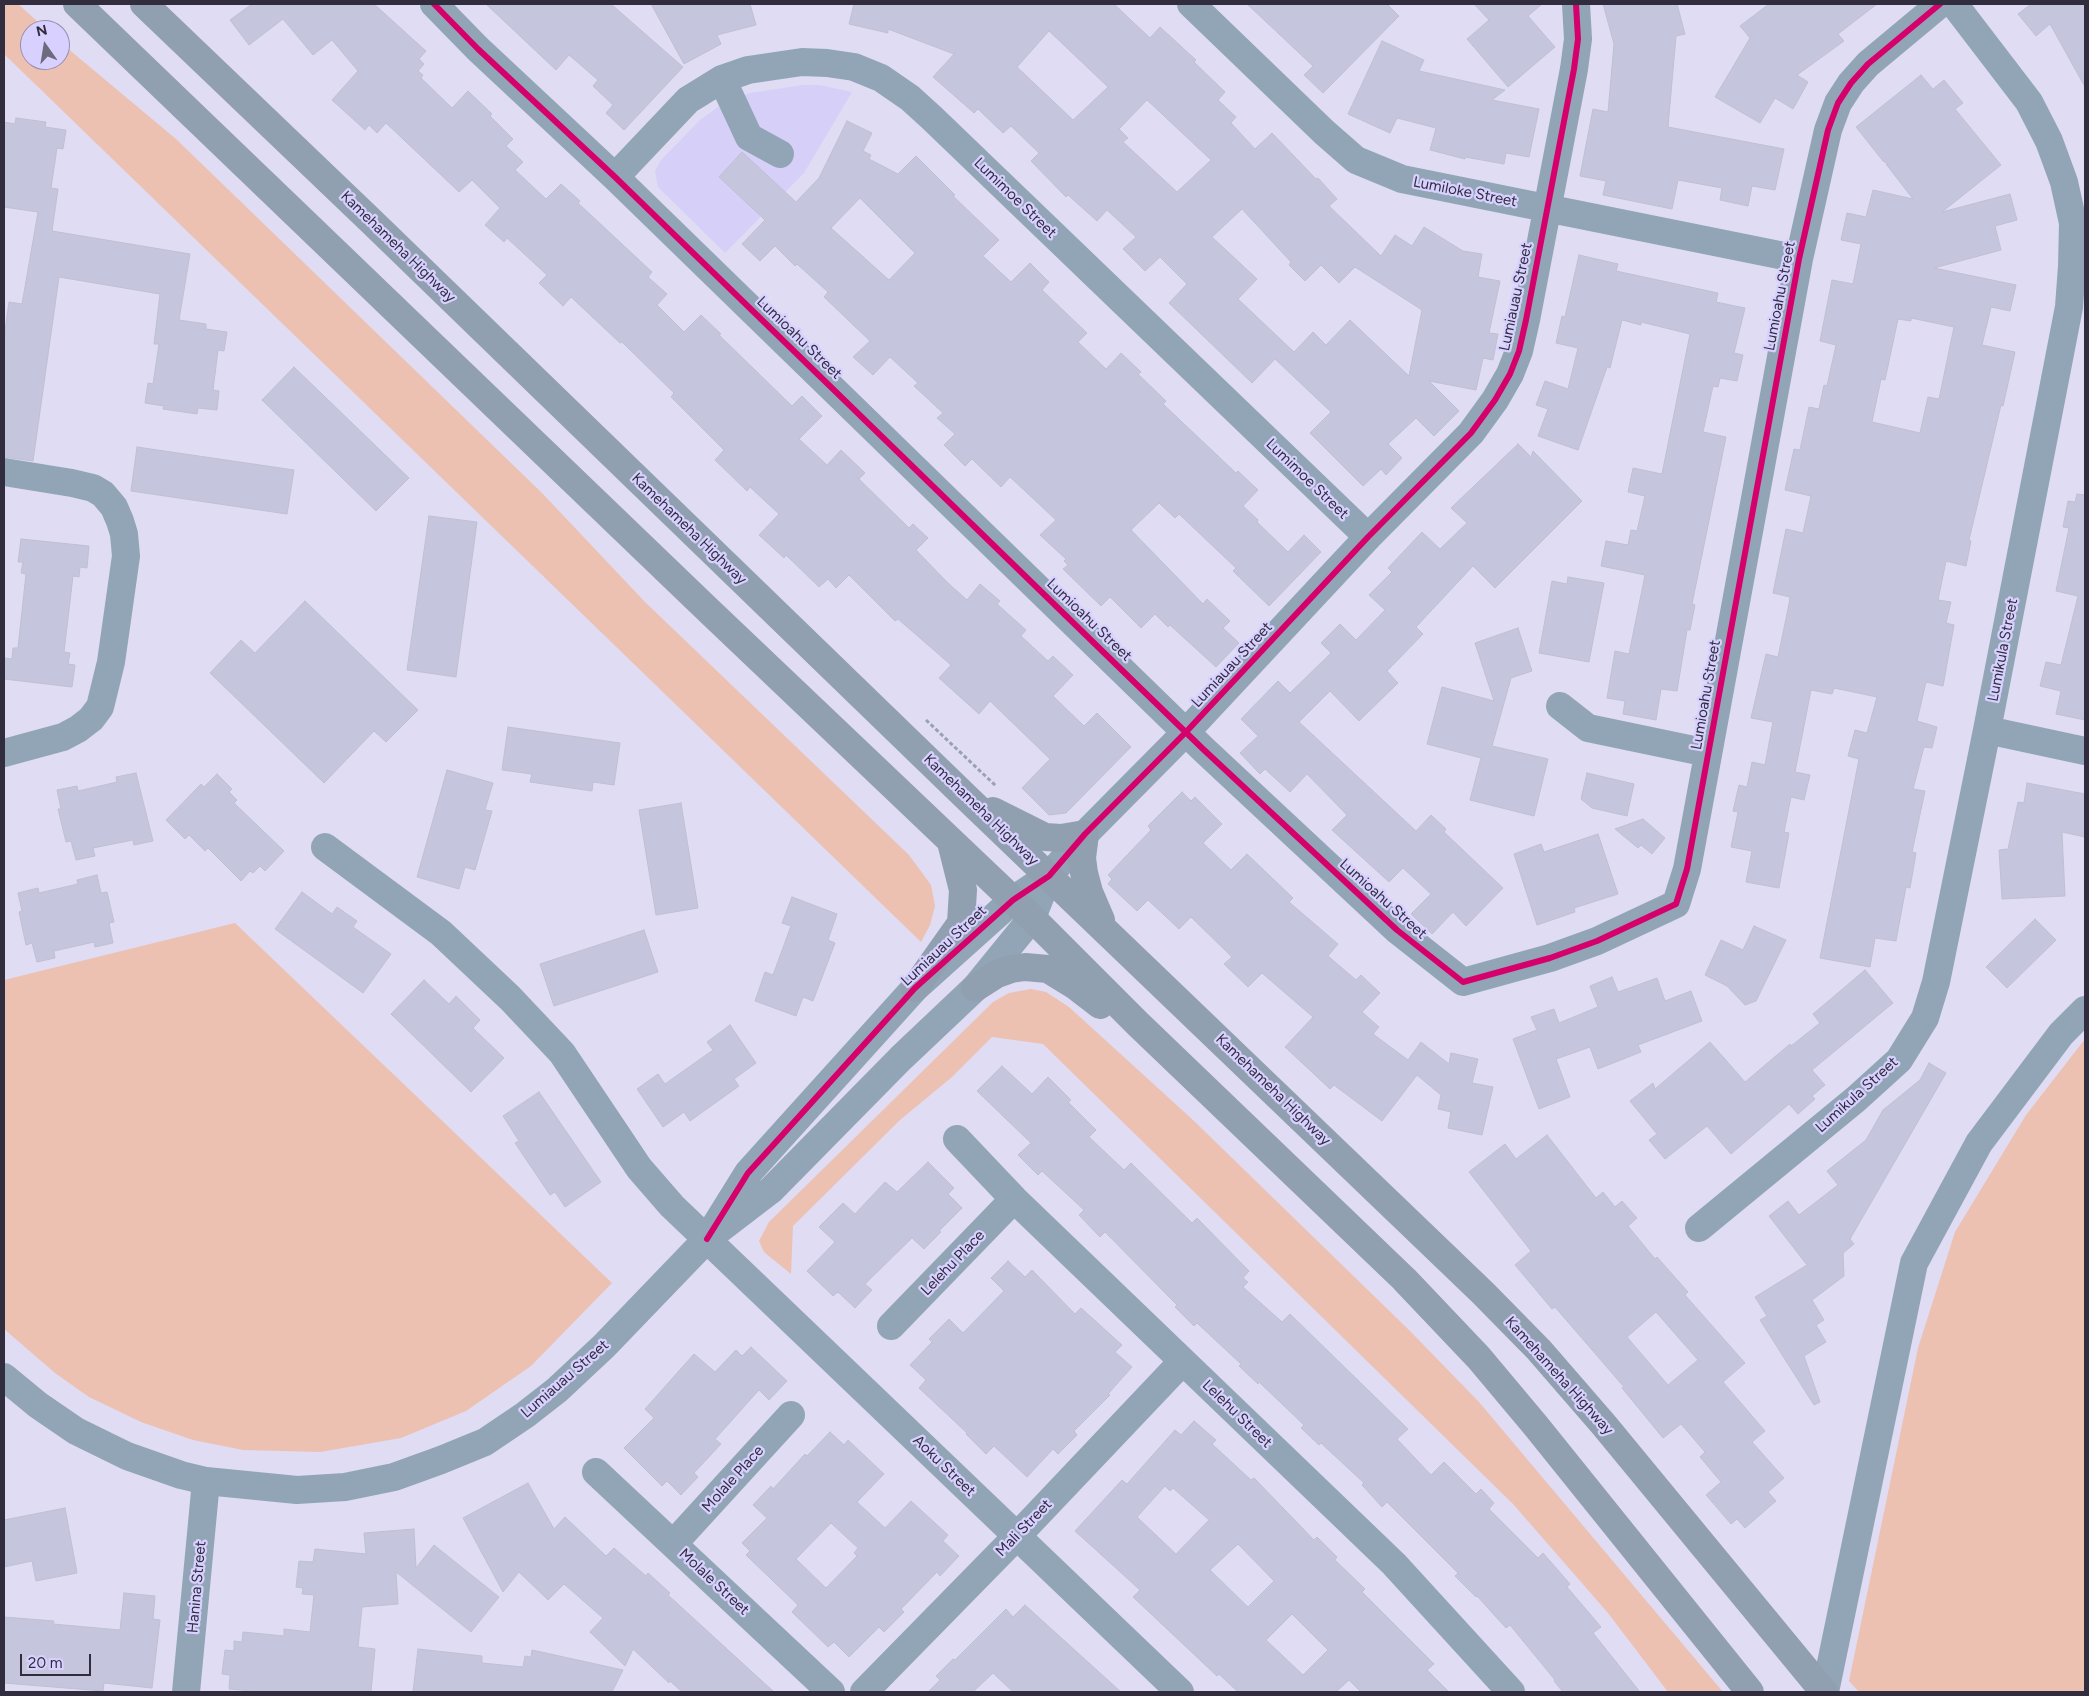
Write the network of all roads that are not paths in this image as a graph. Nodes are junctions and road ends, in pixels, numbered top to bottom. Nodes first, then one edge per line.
1 (77, 4) edge
2 (144, 4) edge
3 (434, 4) edge
4 (1191, 4) edge
5 (1576, 4) edge
6 (1940, 4) edge
7 (1954, 4) edge
8 (722, 79) junction
9 (780, 154) dead end
10 (616, 177) junction
11 (1548, 208) junction
12 (1799, 259) junction
13 (4, 472) edge
14 (1368, 537) junction
15 (1560, 706) dead end
16 (1987, 730) junction
17 (1186, 732) junction
18 (2085, 750) edge
19 (4, 753) edge
20 (1708, 753) junction
21 (967, 798) junction
22 (1084, 834) junction
23 (951, 842) junction
24 (325, 847) dead end
25 (1049, 876) junction
26 (1022, 909) junction
27 (1104, 928) junction
28 (915, 988) junction
29 (975, 988) junction
30 (2085, 1010) edge
31 (1138, 1024) junction
32 (957, 1139) dead end
33 (1014, 1199) junction
34 (1699, 1228) dead end
35 (707, 1239) junction
36 (891, 1326) dead end
37 (1182, 1362) junction
38 (4, 1377) edge
39 (791, 1415) dead end
40 (596, 1472) dead end
41 (206, 1481) junction
42 (1017, 1536) junction
43 (674, 1543) junction
44 (1748, 1690) edge
45 (186, 1692) edge
46 (831, 1692) edge
47 (864, 1692) edge
48 (1180, 1692) edge
49 (1512, 1692) edge
50 (1825, 1692) edge

1 - 23 main road
2 - 21 main road, Kamehameha Highway
3 - 10 street, Lumioahu Street
4 - 11 street, Lumiloke Street
5 - 11 street, Lumiauau Street
6 - 12 street, Lumioahu Street
7 - 16 street, Lumikula Street
8 - 9 street
8 - 10 street, Lumimoe Street
8 - 14 street, Lumimoe Street
10 - 17 street, Lumioahu Street
11 - 12 street, Lumiloke Street
11 - 14 street, Lumiauau Street
12 - 20 street, Lumioahu Street
13 - 19 street
14 - 17 street, Lumiauau Street
15 - 20 street
16 - 18 street
16 - 34 street, Lumikula Street
17 - 20 street, Lumioahu Street
17 - 22 street, Lumiauau Street
21 - 22 main road
21 - 25 main road, Kamehameha Highway
22 - 25 street, Lumiauau Street
22 - 27 main road
23 - 26 main road
23 - 28 main road
24 - 35 street, Aoku Street
25 - 26 street, Lumiauau Street
25 - 27 main road, Kamehameha Highway
26 - 28 street, Lumiauau Street
26 - 29 street, Lumiauau Street
26 - 31 main road
27 - 50 main road, Kamehameha Highway
28 - 35 street, Lumiauau Street
29 - 31 main road
29 - 35 street, Lumiauau Street
30 - 50 street
31 - 44 main road
32 - 33 street, Lelehu Street
33 - 36 street, Lelehu Place
33 - 37 street, Lelehu Street
35 - 41 street, Lumiauau Street
35 - 42 street, Aoku Street
37 - 42 street, Mali Street
37 - 49 street, Lelehu Street
38 - 41 street, Lumiauau Street
39 - 43 street, Molale Place
40 - 43 street, Molale Street
41 - 45 street, Hanina Street
42 - 47 street, Mali Street
42 - 48 street, Aoku Street
43 - 46 street, Molale Street

